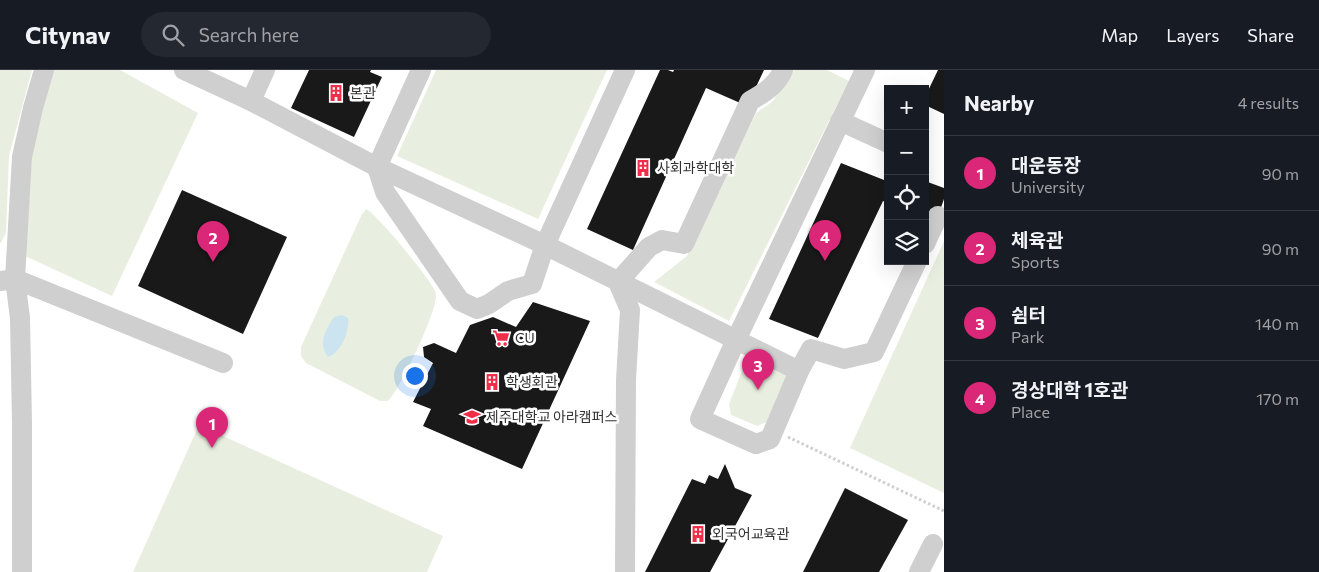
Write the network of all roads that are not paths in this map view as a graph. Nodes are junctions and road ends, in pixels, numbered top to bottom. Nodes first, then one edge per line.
1 (44, 70) edge
2 (184, 70) edge
3 (265, 70) edge
4 (421, 70) edge
5 (625, 70) edge
6 (784, 70) edge
7 (865, 70) edge
8 (251, 101) junction
9 (840, 121) junction
10 (884, 140) edge
11 (377, 167) junction
12 (938, 216) dead end
13 (929, 235) edge
14 (545, 245) junction
15 (915, 265) edge
16 (8, 280) edge
17 (618, 282) junction
18 (736, 340) junction
19 (223, 363) dead end
20 (799, 371) junction
21 (933, 544) dead end
22 (22, 572) edge
23 (625, 572) edge
24 (919, 572) edge

1 - 16 lane
2 - 8 lane
3 - 8 lane
4 - 11 lane
5 - 14 lane
6 - 17 lane
7 - 9 lane
8 - 11 lane
9 - 10 lane
9 - 18 lane
11 - 14 lane
11 - 14 lane
12 - 13 lane
14 - 17 lane
15 - 20 lane
16 - 19 lane
16 - 22 lane
17 - 18 lane
17 - 23 lane
18 - 20 lane
18 - 20 lane
21 - 24 lane

